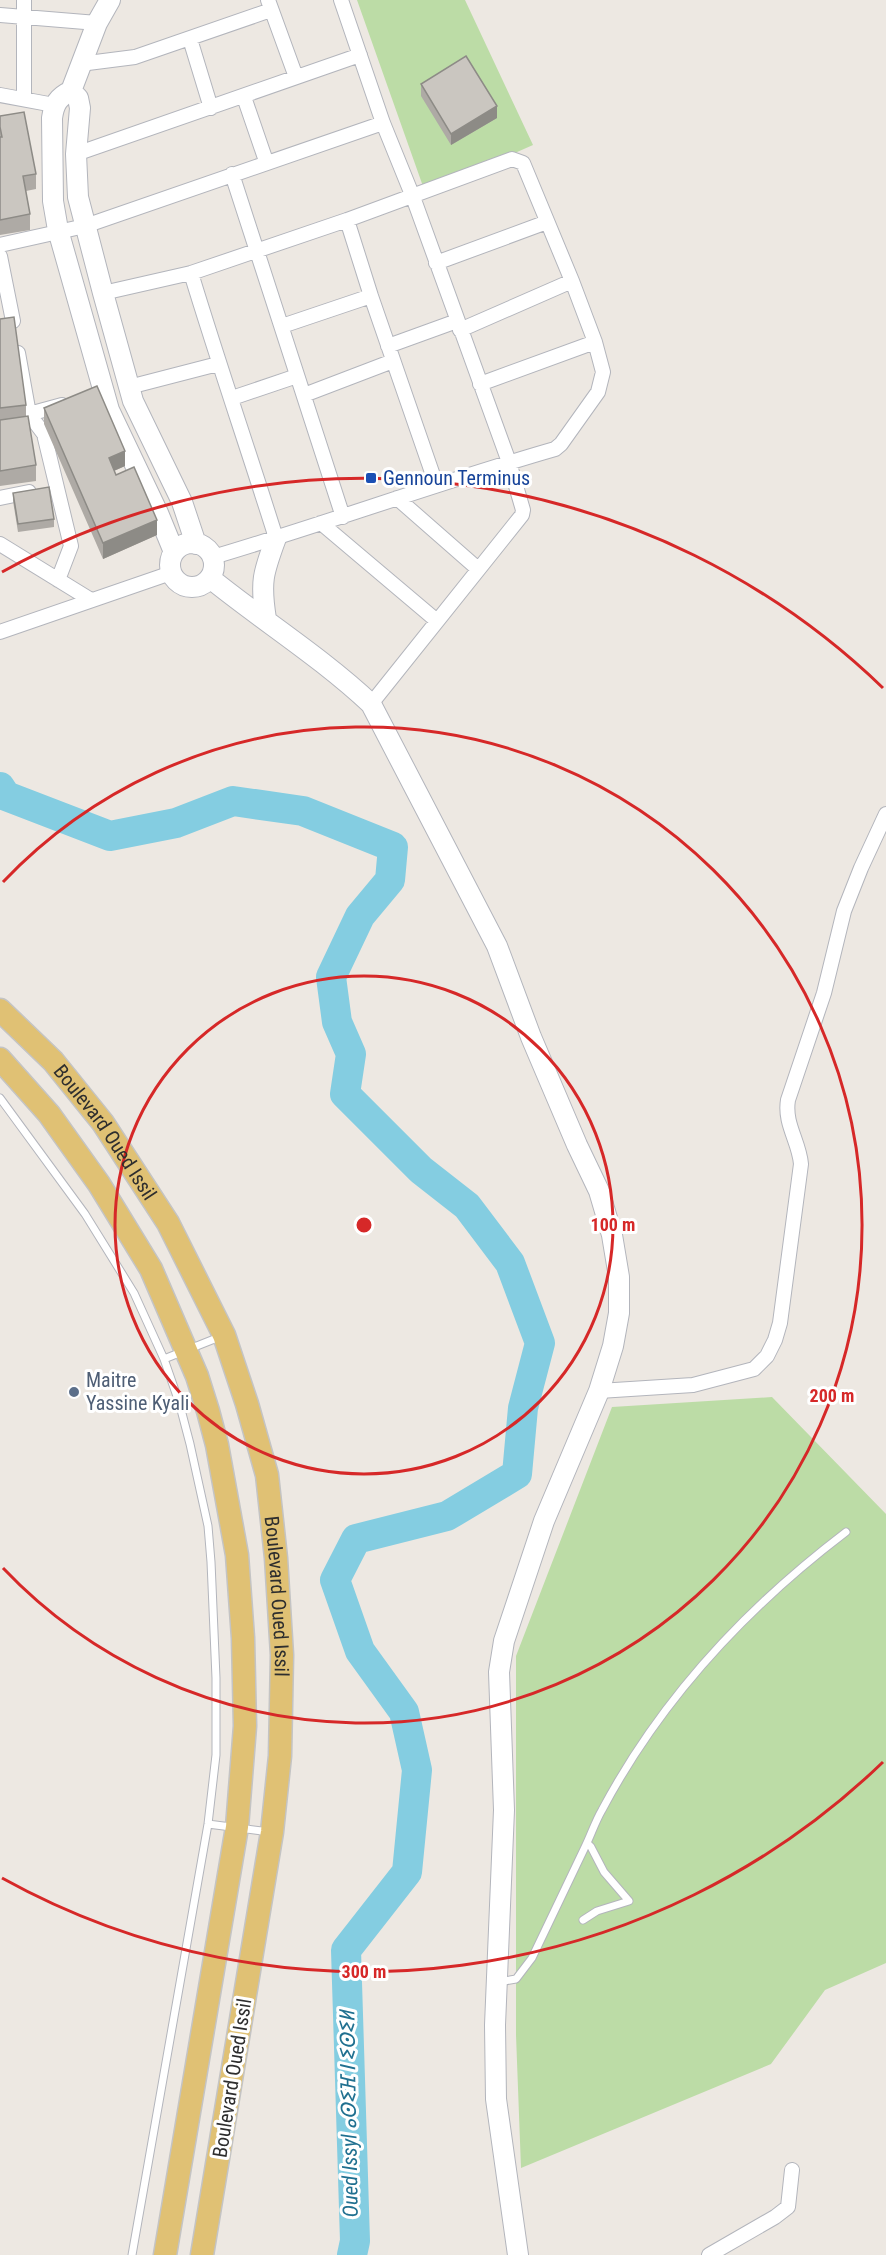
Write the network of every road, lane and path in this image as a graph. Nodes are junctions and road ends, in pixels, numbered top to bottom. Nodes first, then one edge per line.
1 (24, 0) edge
2 (110, 0) edge
3 (341, 0) edge
4 (269, 5) edge
5 (0, 15) edge
6 (24, 16) junction
7 (97, 23) junction
8 (190, 39) junction
9 (360, 55) junction
10 (80, 64) junction
11 (296, 77) junction
12 (71, 91) junction
13 (0, 95) edge
14 (244, 97) junction
15 (24, 99) junction
16 (54, 105) junction
17 (211, 108) junction
18 (383, 123) junction
19 (76, 154) junction
20 (266, 161) junction
21 (232, 174) junction
22 (413, 196) junction
23 (347, 220) junction
24 (547, 222) junction
25 (85, 225) junction
26 (58, 230) junction
27 (0, 245) edge
28 (258, 250) junction
29 (0, 256) edge
30 (436, 262) junction
31 (191, 273) junction
32 (572, 281) junction
33 (103, 293) junction
34 (371, 296) junction
35 (458, 325) junction
36 (282, 326) junction
37 (11, 330) edge
38 (595, 342) junction
39 (388, 346) junction
40 (393, 361) junction
41 (218, 364) junction
42 (297, 376) junction
43 (480, 384) junction
44 (129, 387) junction
45 (304, 395) junction
46 (232, 398) junction
47 (72, 403) edge
48 (32, 417) junction
49 (18, 424) edge
50 (509, 462) junction
51 (436, 484) junction
52 (57, 485) junction
53 (0, 498) edge
54 (397, 498) junction
55 (343, 517) junction
56 (321, 524) junction
57 (276, 538) junction
58 (0, 544) edge
59 (196, 544) junction
60 (174, 552) junction
61 (213, 557) junction
62 (478, 569) junction
63 (171, 573) junction
64 (210, 578) junction
65 (58, 580) junction
66 (91, 600) junction
67 (266, 619) junction
68 (437, 621) junction
69 (0, 632) edge
70 (371, 704) junction
71 (886, 814) edge
72 (882, 829) edge
73 (0, 1010) edge
74 (0, 1059) edge
75 (0, 1098) edge
76 (224, 1335) junction
77 (186, 1349) junction
78 (164, 1359) junction
79 (599, 1391) junction
80 (846, 1532) dead end
81 (208, 1824) junction
82 (237, 1827) junction
83 (272, 1832) junction
84 (587, 1843) junction
85 (583, 1920) dead end
86 (497, 1982) junction
87 (792, 2170) dead end
88 (132, 2255) edge
89 (165, 2255) edge
90 (202, 2255) edge
91 (518, 2255) edge
92 (709, 2255) edge

1 - 6 street
2 - 7 street
3 - 9 street
4 - 8 street
4 - 11 street
5 - 6 street
6 - 7 street
6 - 15 street
7 - 10 street
8 - 10 street
8 - 17 street
9 - 11 street
9 - 18 street
10 - 12 street
11 - 14 street
12 - 16 street
12 - 19 street
13 - 15 street
14 - 17 street
14 - 20 street
15 - 16 street
16 - 26 street
17 - 19 street
18 - 20 street
18 - 22 street
19 - 25 street
20 - 21 street
21 - 25 street
21 - 28 street
22 - 23 street
22 - 24 street
22 - 30 street
23 - 28 street
23 - 34 street
24 - 30 street
24 - 32 street
25 - 26 street
25 - 33 street
26 - 27 street
26 - 60 street
28 - 31 street
28 - 36 street
29 - 37 street
30 - 35 street
31 - 33 street
31 - 41 street
32 - 35 street
32 - 38 street
33 - 44 street
34 - 36 street
34 - 39 street
35 - 39 street
35 - 43 street
36 - 42 street
37 - 48 street
38 - 43 street
38 - 50 street
39 - 40 street
40 - 45 street
40 - 51 street
41 - 44 street
41 - 46 street
42 - 45 street
42 - 46 street
43 - 50 street
44 - 59 street
45 - 55 street
46 - 57 street
47 - 48 street
48 - 49 street
48 - 52 street
50 - 51 street
50 - 62 street
51 - 54 street
52 - 53 street
52 - 65 street
54 - 55 street
54 - 62 street
55 - 56 street
56 - 57 street
56 - 68 street
57 - 61 street
57 - 67 street
58 - 65 street
59 - 60 street
59 - 61 street
60 - 63 street
61 - 64 street
62 - 68 street
63 - 64 street
63 - 66 street
64 - 67 street
65 - 66 street
66 - 69 street
67 - 70 street
68 - 70 street
70 - 79 street
71 - 72 street
72 - 79 street
73 - 76 main road, Boulevard Oued Issil
74 - 77 main road, Boulevard Oued Issil
75 - 78 lane
76 - 77 lane
76 - 83 main road, Boulevard Oued Issil
77 - 78 lane
77 - 82 main road, Boulevard Oued Issil
78 - 81 lane
79 - 86 street
80 - 84 lane
81 - 82 lane
81 - 88 lane
82 - 83 lane
82 - 89 main road, Boulevard Oued Issil
83 - 90 main road, Boulevard Oued Issil
84 - 85 lane
84 - 86 lane
86 - 91 street
87 - 92 street

